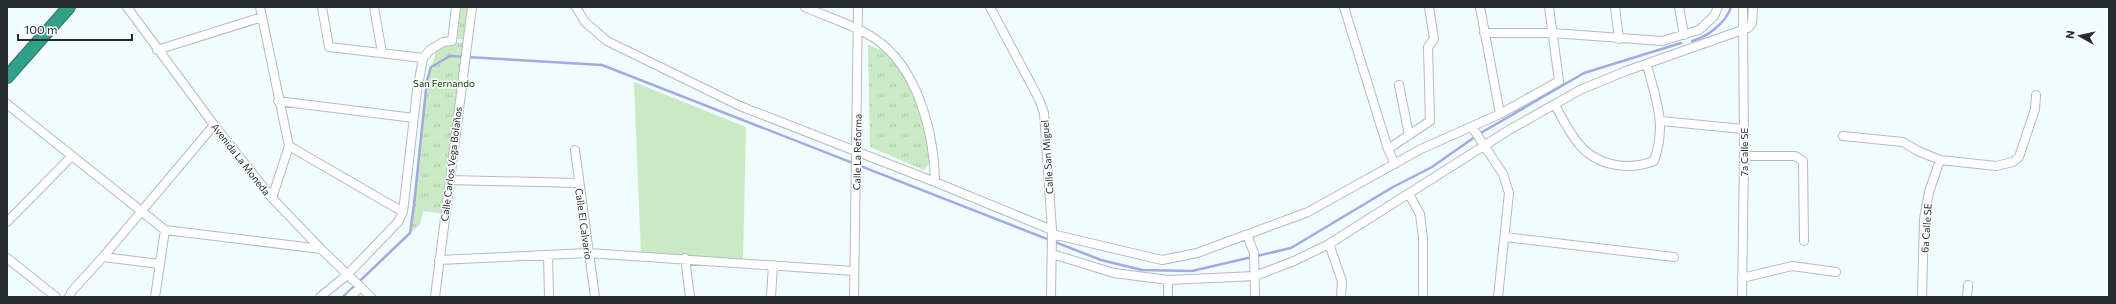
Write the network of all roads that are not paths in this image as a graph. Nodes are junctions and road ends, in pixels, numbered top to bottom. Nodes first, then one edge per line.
1 (59, 7) edge
2 (69, 7) edge
3 (127, 7) edge
4 (260, 7) edge
5 (322, 7) edge
6 (374, 7) edge
7 (456, 7) edge
8 (472, 7) edge
9 (576, 7) edge
10 (805, 7) edge
11 (858, 7) edge
12 (990, 7) edge
13 (1344, 7) edge
14 (1429, 7) edge
15 (1480, 7) edge
16 (1549, 7) edge
17 (1615, 7) edge
18 (1679, 7) edge
19 (1718, 7) edge
20 (1743, 7) edge
21 (1753, 7) edge
22 (262, 18) junction
23 (1744, 29) junction
24 (859, 30) junction
25 (1484, 33) junction
26 (1553, 33) junction
27 (1684, 35) junction
28 (1619, 39) junction
29 (452, 41) junction
30 (466, 48) junction
31 (157, 50) junction
32 (382, 53) junction
33 (423, 58) junction
34 (7, 65) edge
35 (1647, 65) junction
36 (7, 77) edge
37 (1399, 85) dead end
38 (2036, 95) dead end
39 (278, 101) junction
40 (7, 104) edge
41 (1555, 105) junction
42 (1500, 114) junction
43 (414, 118) junction
44 (1661, 121) junction
45 (214, 125) junction
46 (1473, 129) junction
47 (1744, 129) junction
48 (1409, 135) junction
49 (1843, 136) dead end
50 (1483, 143) junction
51 (289, 146) junction
52 (1388, 149) junction
53 (575, 150) dead end
54 (857, 153) junction
55 (1744, 156) junction
56 (71, 157) junction
57 (1940, 160) junction
58 (1395, 164) junction
59 (449, 180) junction
60 (935, 182) junction
61 (579, 183) junction
62 (1409, 194) junction
63 (272, 198) junction
64 (142, 212) junction
65 (403, 212) junction
66 (7, 222) edge
67 (165, 230) junction
68 (1052, 234) junction
69 (1248, 236) junction
70 (1505, 237) junction
71 (1804, 241) dead end
72 (1329, 244) junction
73 (321, 249) junction
74 (588, 253) junction
75 (1052, 253) junction
76 (548, 255) junction
77 (1674, 257) dead end
78 (7, 258) edge
79 (103, 258) junction
80 (685, 258) junction
81 (439, 260) junction
82 (160, 264) junction
83 (773, 265) junction
84 (854, 271) junction
85 (1836, 272) dead end
86 (1255, 274) junction
87 (348, 276) junction
88 (1742, 278) junction
89 (1168, 280) junction
90 (1968, 285) dead end
91 (359, 286) junction
92 (56, 297) edge
93 (69, 297) edge
94 (155, 297) edge
95 (320, 297) edge
96 (350, 297) edge
97 (371, 297) edge
98 (435, 297) edge
99 (549, 297) edge
100 (594, 297) edge
101 (690, 297) edge
102 (771, 297) edge
103 (854, 297) edge
104 (1051, 297) edge
105 (1168, 297) edge
106 (1255, 297) edge
107 (1341, 297) edge
108 (1424, 297) edge
109 (1498, 297) edge
110 (1742, 297) edge
111 (1922, 297) edge
112 (1966, 297) edge

1 - 34 highway
2 - 36 highway
3 - 31 street, Avenida La Moneda
4 - 22 street
5 - 32 street
6 - 32 street
7 - 29 street
8 - 30 street, Calle Carlos Vega Bolaños
9 - 54 street
10 - 24 street
11 - 24 street, Calle La Reforma
12 - 68 street, Calle San Miguel
13 - 52 street
14 - 48 street
15 - 25 street
16 - 26 street
17 - 28 street
18 - 27 street
19 - 27 street
20 - 23 street, 7a Calle SE
21 - 23 street
22 - 31 street
22 - 39 street
23 - 35 street
23 - 47 street, 7a Calle SE
24 - 54 street, Calle La Reforma
24 - 60 street
25 - 26 street
25 - 42 street
26 - 28 street
26 - 42 street
27 - 28 street
29 - 30 street
29 - 33 street
30 - 59 street, Calle Carlos Vega Bolaños
31 - 45 street, Avenida La Moneda
32 - 33 street
33 - 43 street
35 - 41 street
35 - 44 street
37 - 48 street
38 - 57 street
39 - 43 street
39 - 51 street
40 - 56 street
41 - 44 street
41 - 50 street
42 - 46 street
43 - 65 street
44 - 47 street
45 - 63 street, Avenida La Moneda
45 - 64 street
46 - 50 street
46 - 58 street
47 - 55 street, 7a Calle SE
48 - 52 street
49 - 57 street
50 - 62 street
50 - 70 street
51 - 63 street
51 - 65 street
52 - 58 street
53 - 61 street, Calle El Calvario
54 - 60 street
54 - 84 street, Calle La Reforma
55 - 71 street
55 - 88 street, 7a Calle SE
56 - 64 street
56 - 66 street
57 - 111 street, 6a Calle SE
58 - 69 street
59 - 61 street
59 - 81 street, Calle Carlos Vega Bolaños
60 - 68 street
61 - 74 street, Calle El Calvario
62 - 72 street
62 - 108 street
63 - 73 street, Avenida La Moneda
64 - 67 street
64 - 79 street
65 - 87 street
67 - 73 street
67 - 82 street
68 - 69 street
68 - 75 street, Calle San Miguel
69 - 86 street
70 - 77 street
70 - 109 street
72 - 86 street
72 - 107 street
73 - 87 street, Avenida La Moneda
74 - 76 street
74 - 80 street
74 - 100 street, Calle El Calvario
75 - 89 street
75 - 104 street, Calle San Miguel
76 - 81 street
76 - 99 street
78 - 92 street
79 - 82 street
79 - 93 street
80 - 83 street
80 - 101 street
81 - 98 street, Calle Carlos Vega Bolaños
82 - 94 street
83 - 84 street
83 - 102 street
84 - 103 street, Calle La Reforma
85 - 88 street
86 - 89 street
86 - 106 street
87 - 91 street, Avenida La Moneda
87 - 95 street
88 - 110 street, 7a Calle SE
89 - 105 street
90 - 112 street
91 - 96 street
91 - 97 street, Avenida La Moneda

